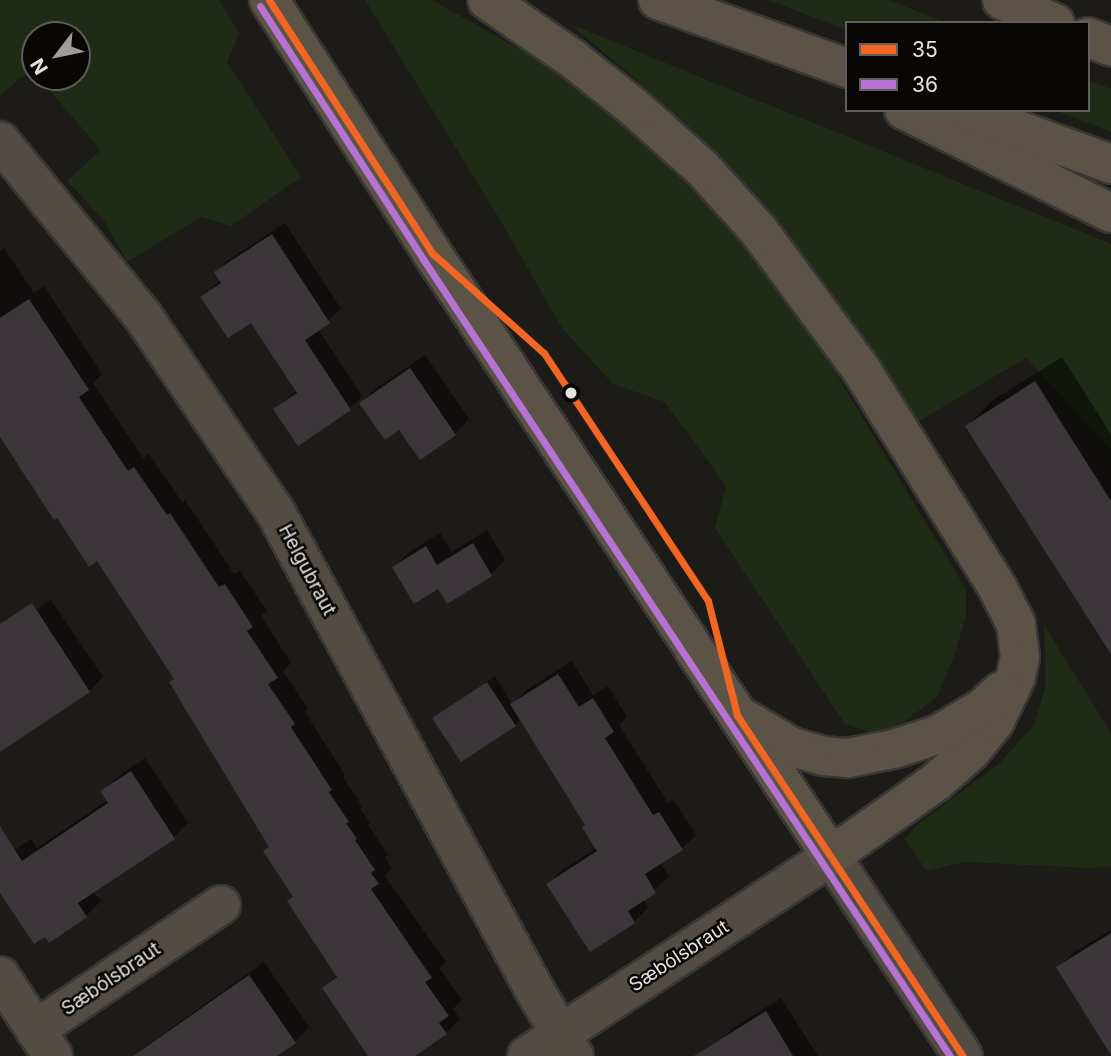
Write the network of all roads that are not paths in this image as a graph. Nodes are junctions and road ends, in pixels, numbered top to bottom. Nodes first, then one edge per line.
1 (269, 0) edge
2 (487, 0) edge
3 (658, 0) edge
4 (1002, 0) edge
5 (1050, 21) edge
6 (743, 30) junction
7 (1090, 38) edge
8 (1111, 47) edge
9 (845, 67) edge
10 (845, 81) edge
11 (908, 112) edge
12 (968, 112) edge
13 (0, 141) edge
14 (1111, 164) edge
15 (1111, 213) edge
16 (1016, 677) junction
17 (737, 715) junction
18 (831, 856) junction
19 (221, 905) dead end
20 (0, 976) edge
21 (44, 1043) edge
22 (567, 1045) edge
23 (527, 1056) edge
24 (962, 1056) edge

1 - 17 main road
2 - 16 main road
3 - 6 main road
4 - 5 main road
6 - 9 main road
6 - 10 main road
7 - 8 main road
11 - 15 main road
12 - 14 main road
13 - 22 street, Helgubraut
16 - 17 main road
16 - 18 main road
17 - 18 main road
18 - 22 street, Sæbólsbraut
18 - 24 street
19 - 21 street, Sæbólsbraut
20 - 21 street, Sæbólsbraut
22 - 23 street, Sæbólsbraut

